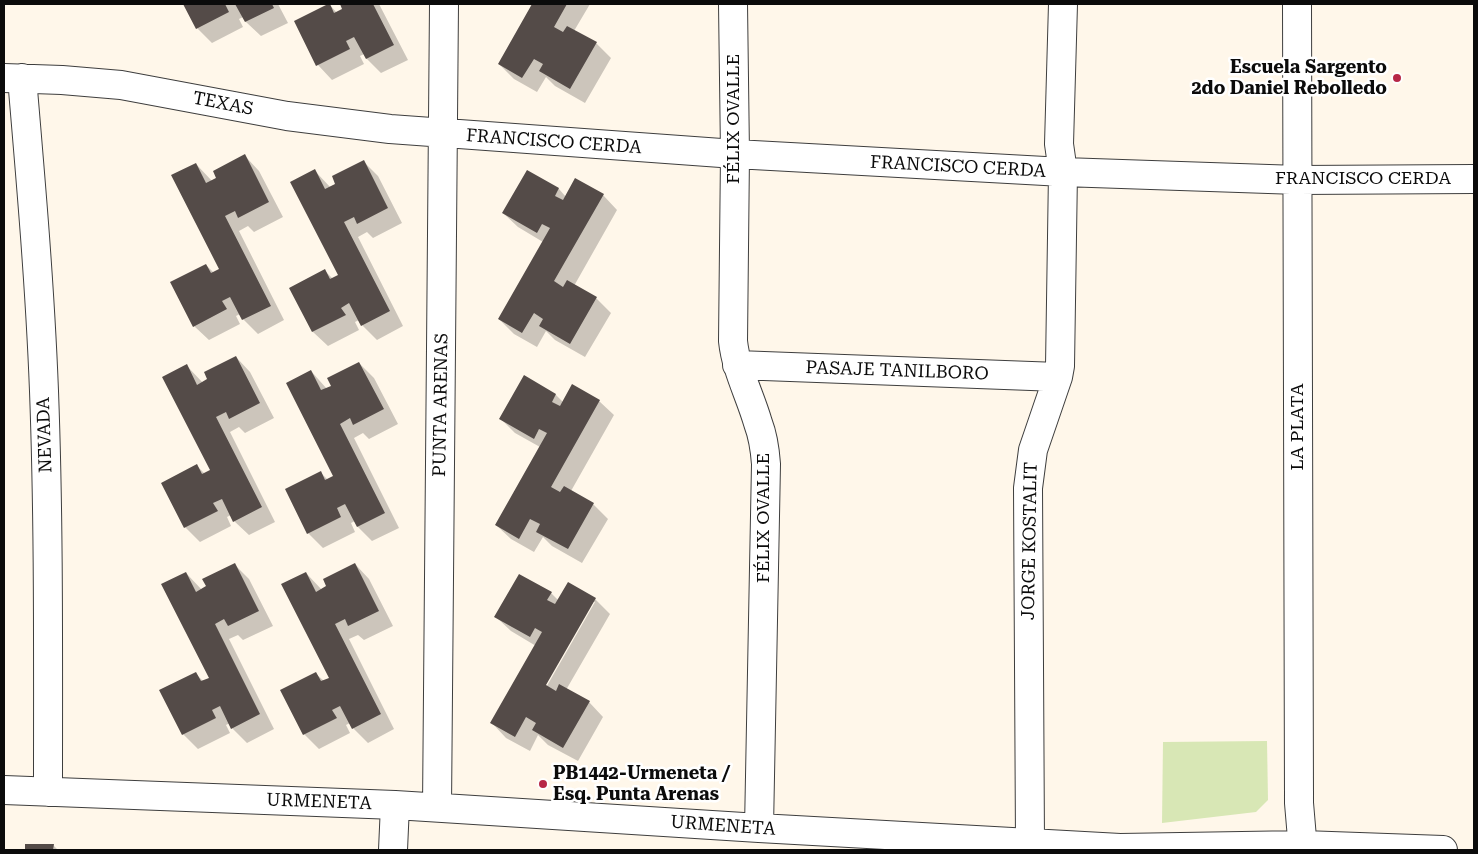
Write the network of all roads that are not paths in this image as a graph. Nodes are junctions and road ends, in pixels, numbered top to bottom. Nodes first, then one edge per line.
1 (444, 4) edge
2 (733, 4) edge
3 (1063, 4) edge
4 (1297, 4) edge
5 (13, 78) edge
6 (443, 134) junction
7 (735, 154) junction
8 (1063, 172) junction
9 (1474, 179) edge
10 (1298, 180) junction
11 (737, 364) junction
12 (1058, 377) junction
13 (4, 790) edge
14 (48, 792) junction
15 (395, 805) junction
16 (437, 807) junction
17 (759, 828) junction
18 (1014, 845) edge
19 (1303, 848) edge
20 (393, 850) edge
21 (1443, 850) edge

1 - 6 street, PUNTA ARENAS
2 - 7 street, FÉLIX OVALLE
3 - 8 street, JORGE KOSTALIT
4 - 10 street, LA PLATA
5 - 6 street, TEXAS
5 - 14 street, NEVADA
6 - 7 street, FRANCISCO CERDA
6 - 16 street, PUNTA ARENAS
7 - 8 street, FRANCISCO CERDA
7 - 11 street, FÉLIX OVALLE
8 - 10 street, FRANCISCO CERDA
8 - 12 street, JORGE KOSTALIT
9 - 10 street, FRANCISCO CERDA
10 - 19 street, LA PLATA
11 - 12 street, PASAJE TANILBORO
11 - 17 street, FÉLIX OVALLE
12 - 18 street, JORGE KOSTALIT
13 - 14 street, URMENETA
14 - 15 street, URMENETA
15 - 16 street, URMENETA
15 - 20 street
16 - 17 street, URMENETA
17 - 18 street, URMENETA
18 - 19 street, URMENETA
19 - 21 street, URMENETA

